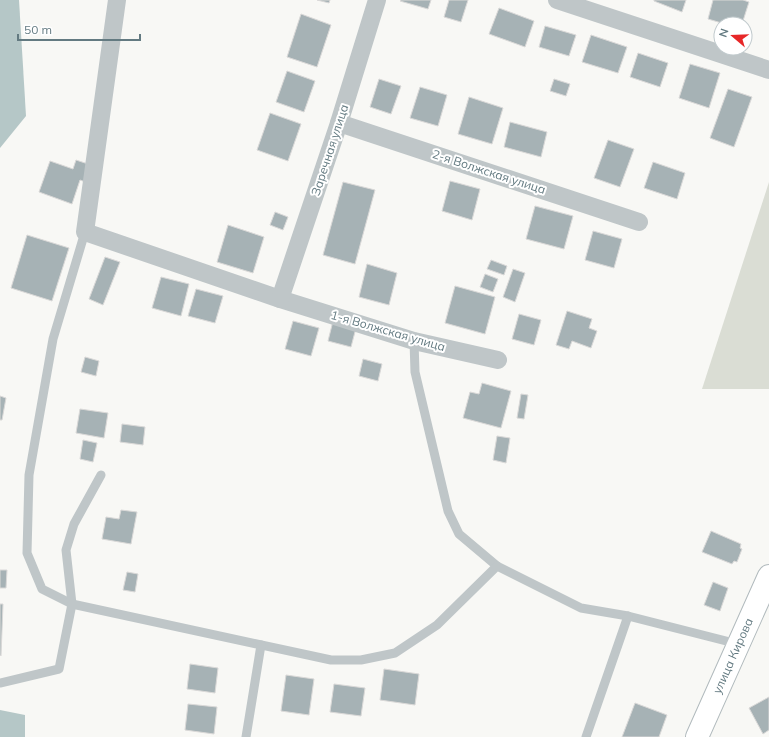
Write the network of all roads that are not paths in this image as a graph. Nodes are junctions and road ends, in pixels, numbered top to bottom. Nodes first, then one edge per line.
1 (117, 0) edge
2 (377, 0) edge
3 (557, 0) edge
4 (769, 70) edge
5 (339, 123) junction
6 (639, 222) dead end
7 (85, 232) junction
8 (280, 299) junction
9 (414, 341) junction
10 (498, 360) dead end
11 (101, 475) dead end
12 (497, 566) junction
13 (769, 576) edge
14 (72, 604) junction
15 (628, 616) junction
16 (738, 644) junction
17 (261, 645) junction
18 (0, 683) edge
19 (246, 737) edge
20 (586, 737) edge
21 (697, 737) edge

1 - 7 street
2 - 5 street, Заречная улица
3 - 4 street
5 - 6 street, 2-я Волжская улица
5 - 8 street, Заречная улица
7 - 8 street, 1-я Волжская улица
7 - 14 lane
8 - 9 street, 1-я Волжская улица
9 - 10 street, 1-я Волжская улица
9 - 12 lane
11 - 14 lane
12 - 15 lane
12 - 17 lane
13 - 16 street, улица Кирова
14 - 17 lane
14 - 18 lane
15 - 16 lane
15 - 20 lane
16 - 21 street, улица Кирова
17 - 19 lane

